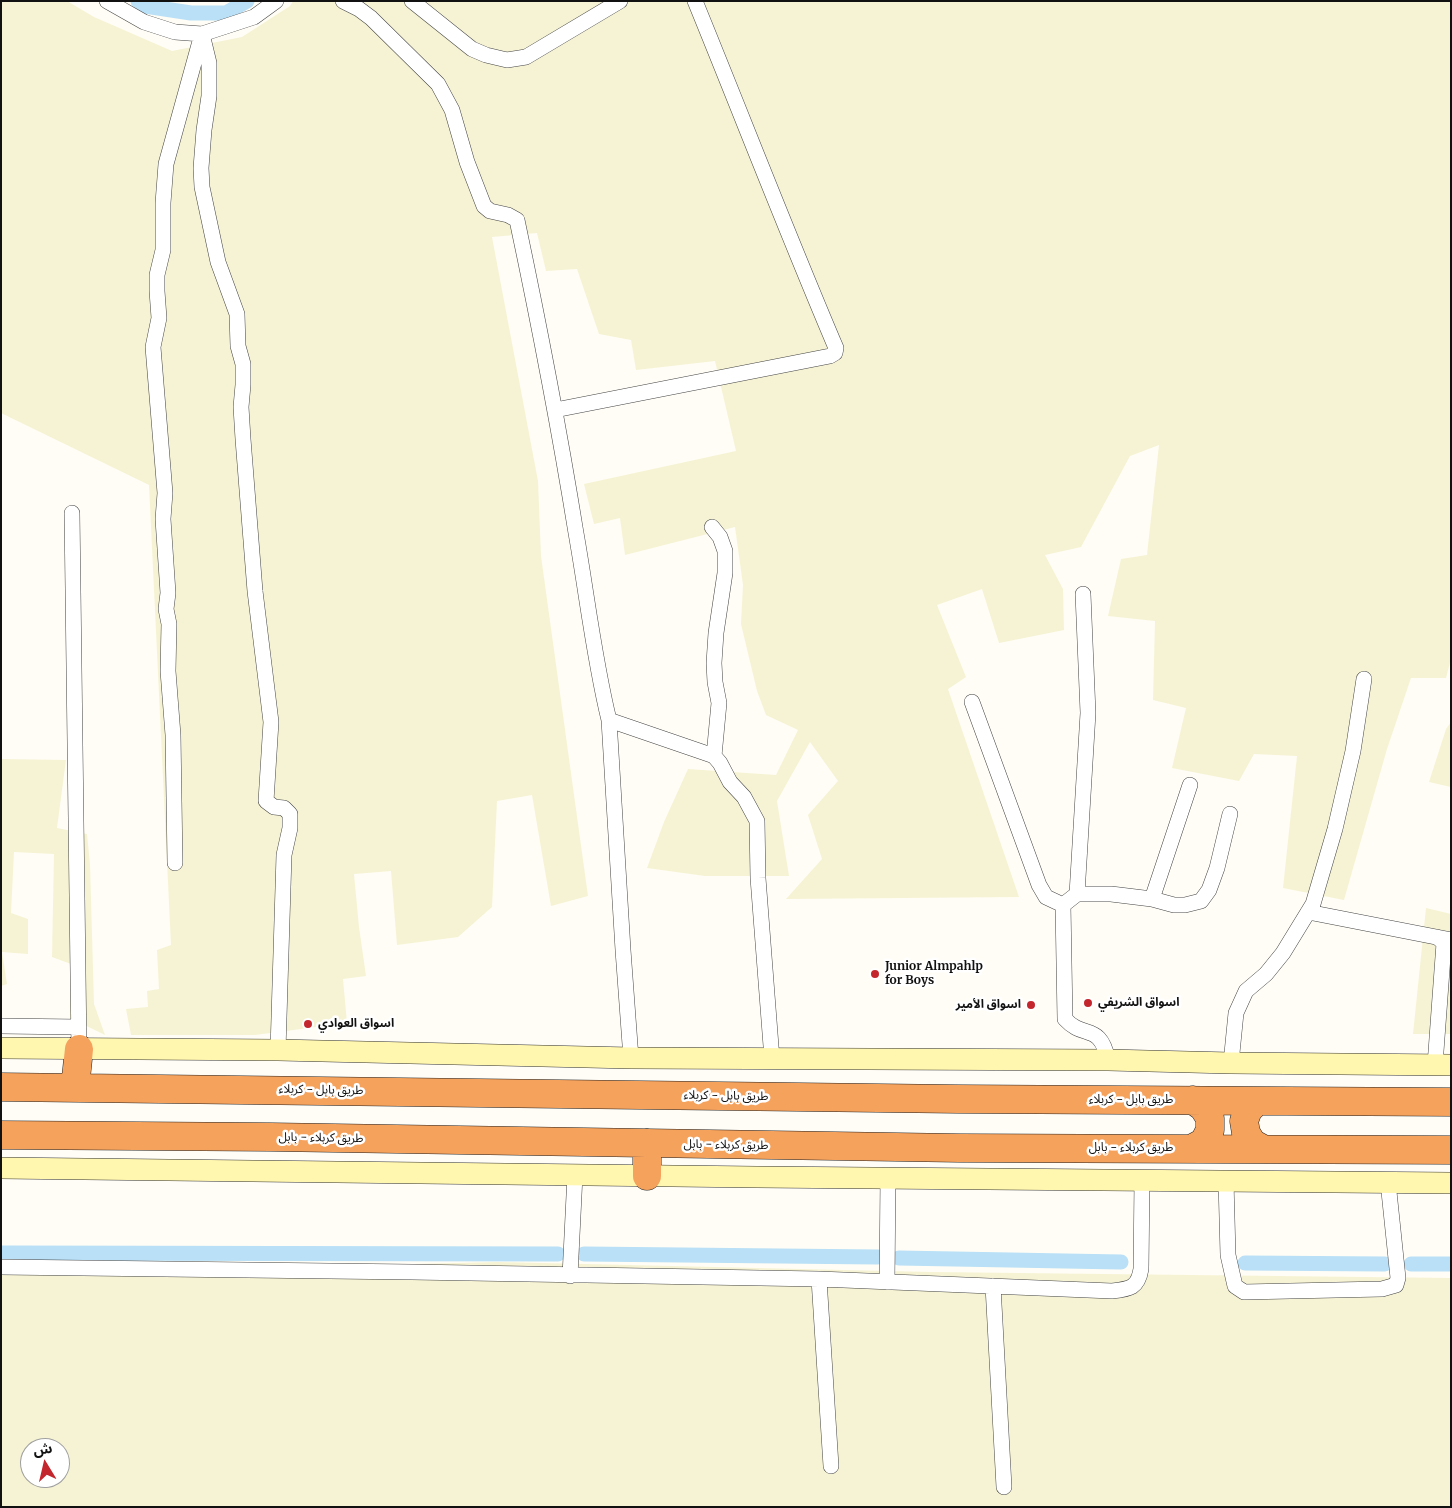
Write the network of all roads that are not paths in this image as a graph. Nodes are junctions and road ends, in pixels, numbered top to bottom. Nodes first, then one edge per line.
1 (107, 1) edge
2 (276, 1) edge
3 (343, 1) edge
4 (412, 1) edge
5 (620, 1) edge
6 (695, 1) edge
7 (202, 34) junction
8 (555, 410) junction
9 (72, 513) dead end
10 (712, 527) dead end
11 (1083, 594) dead end
12 (1364, 679) dead end
13 (972, 702) dead end
14 (609, 720) junction
15 (714, 756) junction
16 (1190, 785) dead end
17 (1230, 814) dead end
18 (175, 863) dead end
19 (1077, 894) junction
20 (1152, 899) junction
21 (1063, 905) junction
22 (1308, 912) junction
23 (1444, 939) edge
24 (1, 1026) edge
25 (79, 1038) junction
26 (1, 1048) edge
27 (278, 1050) junction
28 (631, 1058) junction
29 (772, 1059) junction
30 (1108, 1060) junction
31 (1231, 1063) junction
32 (1443, 1065) edge
33 (1, 1087) edge
34 (75, 1088) junction
35 (1192, 1100) junction
36 (1257, 1101) junction
37 (1451, 1102) edge
38 (1, 1135) edge
39 (647, 1143) junction
40 (1193, 1148) junction
41 (1263, 1149) junction
42 (1451, 1150) edge
43 (1, 1168) edge
44 (575, 1175) junction
45 (647, 1176) junction
46 (888, 1178) junction
47 (1142, 1181) junction
48 (1226, 1182) junction
49 (1388, 1182) junction
50 (1451, 1183) edge
51 (1, 1267) edge
52 (570, 1276) junction
53 (820, 1279) junction
54 (887, 1282) junction
55 (993, 1286) junction
56 (831, 1466) dead end
57 (1004, 1488) dead end

1 - 7 street
2 - 7 street
3 - 8 street
4 - 5 street
6 - 8 street
7 - 18 street
7 - 27 street
8 - 14 street
9 - 25 street
10 - 15 street
11 - 19 street
12 - 22 street
13 - 21 street
14 - 15 street
14 - 28 street
15 - 29 street
16 - 20 street
17 - 20 street
19 - 20 street
19 - 21 street
21 - 30 street
22 - 23 street
22 - 31 street
23 - 32 street
24 - 25 street
25 - 26 main road
25 - 27 main road
25 - 34 highway
27 - 28 main road
28 - 29 main road
29 - 30 main road
30 - 31 main road
31 - 32 main road
33 - 34 highway, طريق بابل - كربلاء
34 - 35 highway, طريق بابل - كربلاء
35 - 36 highway, طريق بابل - كربلاء
35 - 40 highway
36 - 37 highway, طريق بابل - كربلاء
36 - 41 highway
38 - 39 highway, طريق كربلاء - بابل
39 - 40 highway, طريق كربلاء - بابل
39 - 45 highway
40 - 41 highway, طريق كربلاء - بابل
41 - 42 highway, طريق كربلاء - بابل
43 - 44 main road
44 - 45 main road
44 - 52 street
45 - 46 main road
46 - 47 main road
46 - 54 street
47 - 48 main road
47 - 55 street
48 - 49 main road
48 - 49 street
49 - 50 main road
51 - 52 street
52 - 53 street
53 - 54 street
53 - 56 street
54 - 55 street
55 - 57 street

